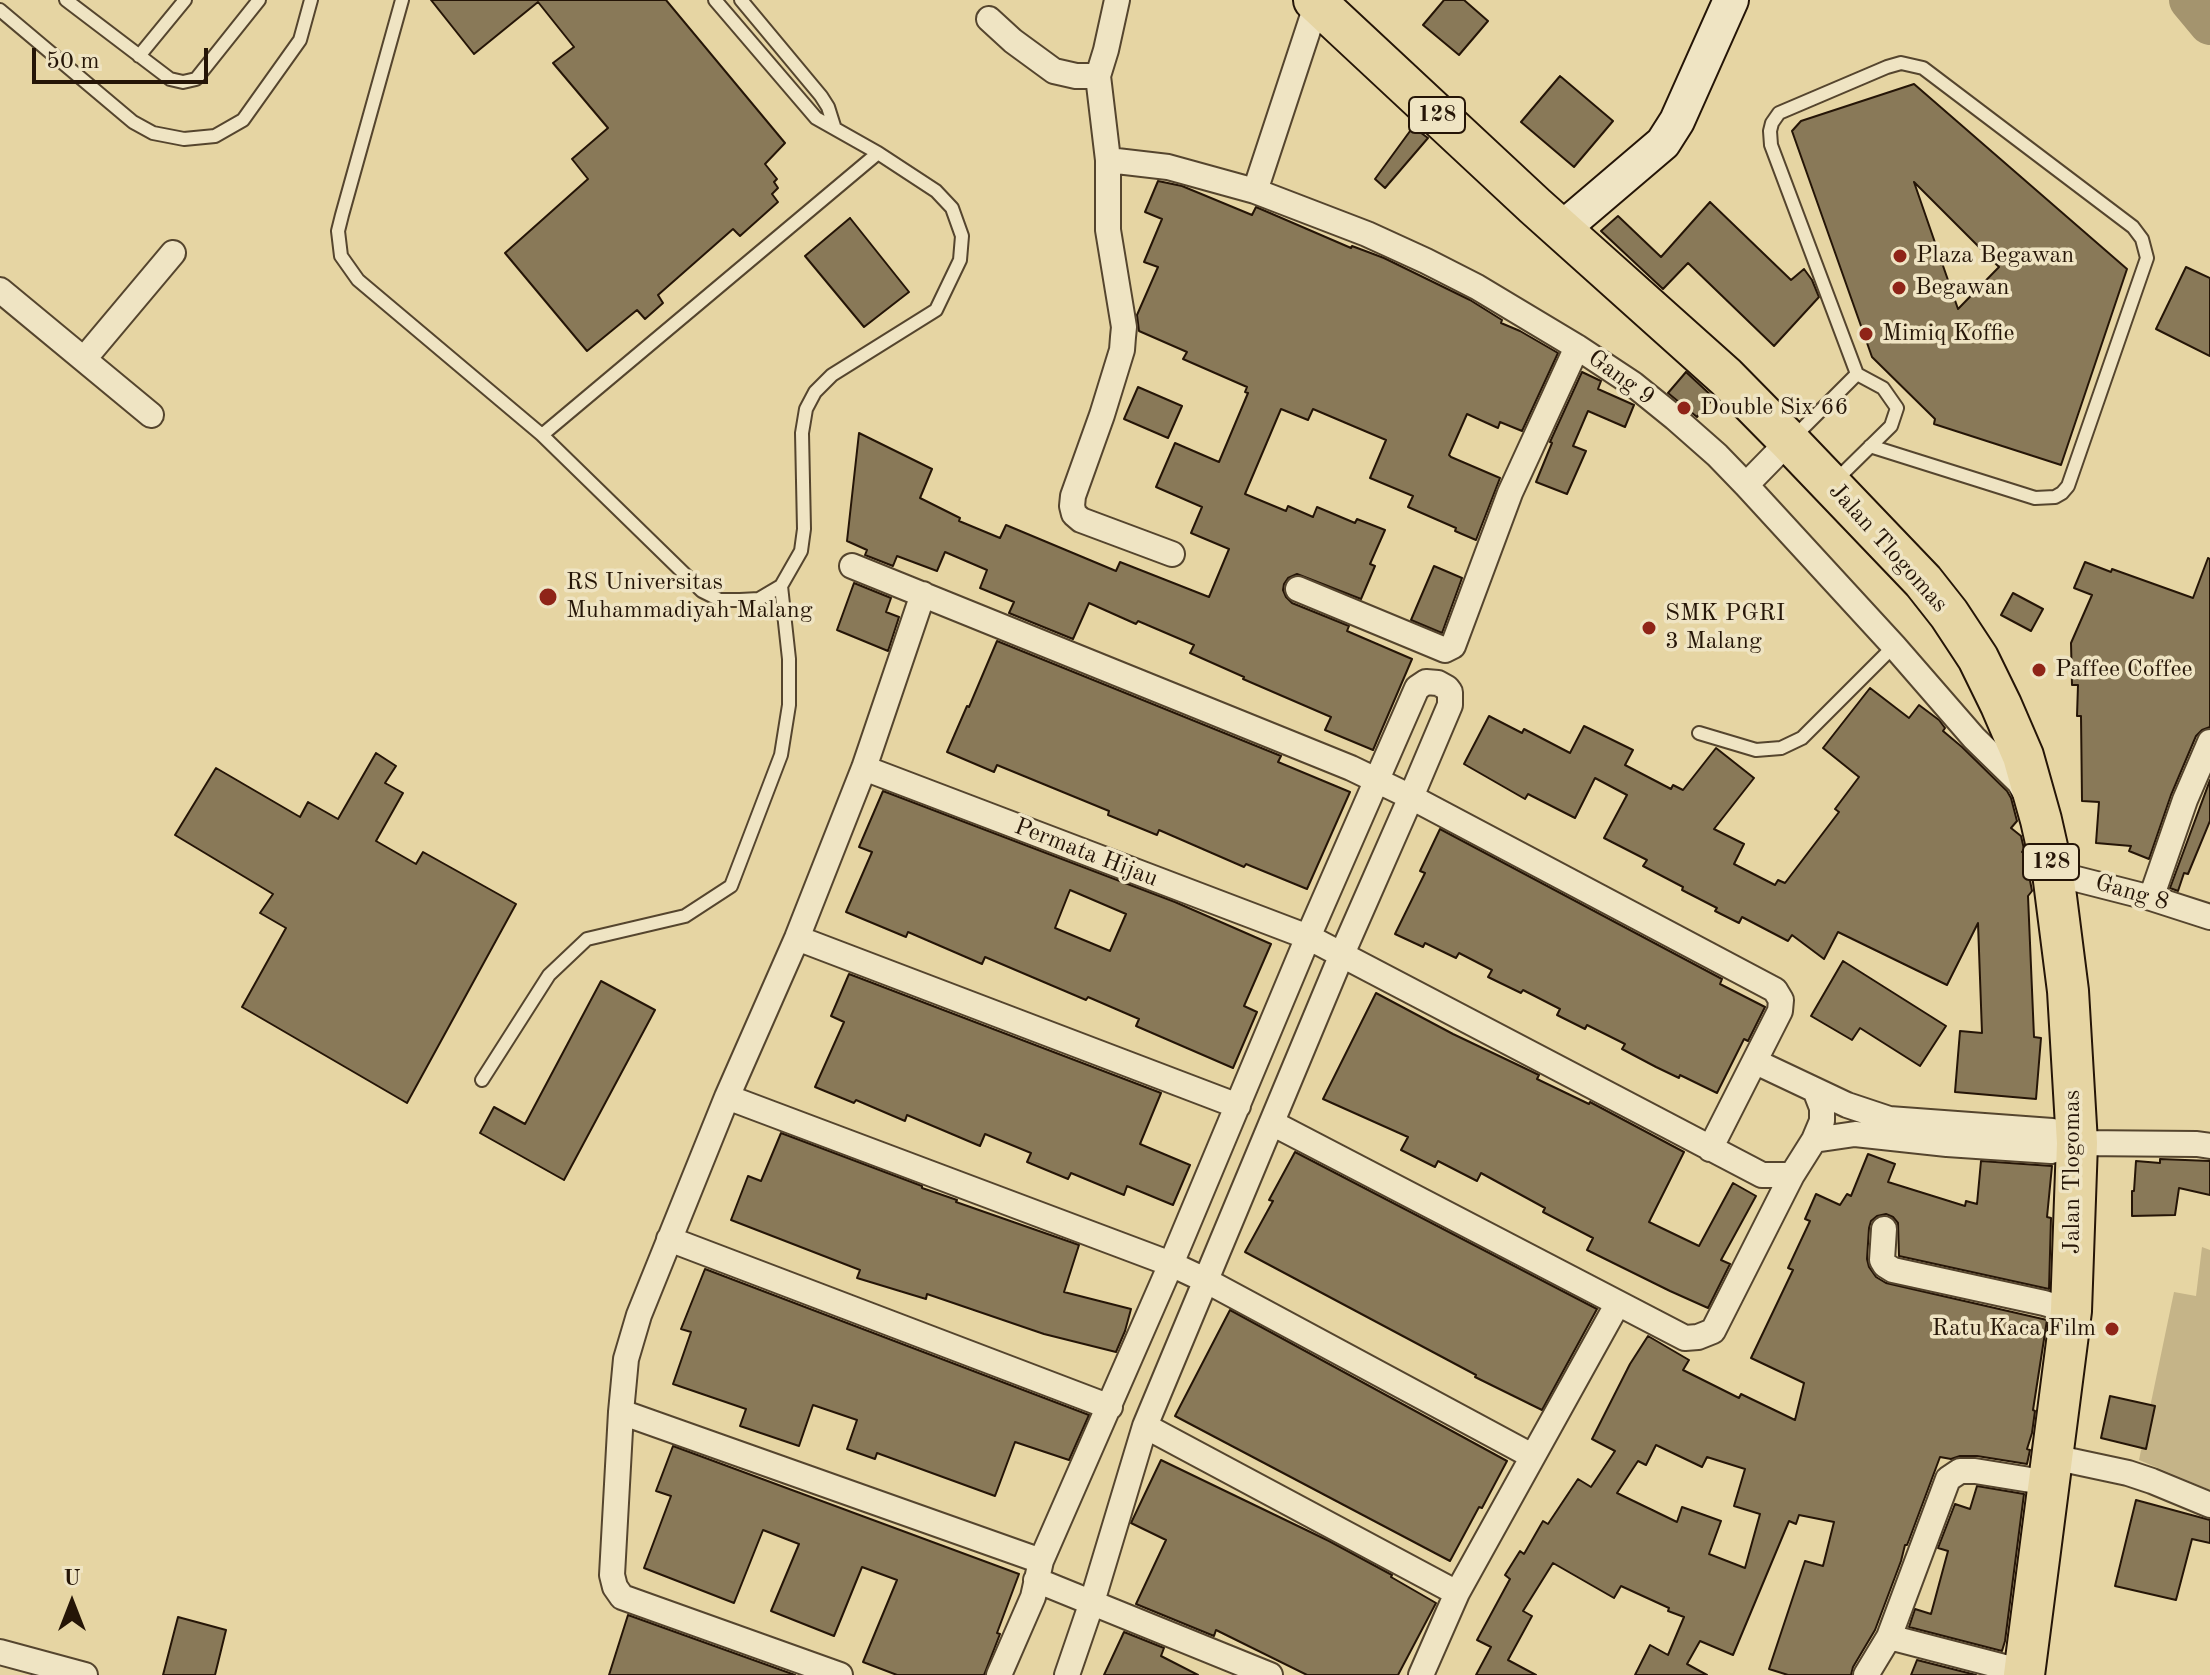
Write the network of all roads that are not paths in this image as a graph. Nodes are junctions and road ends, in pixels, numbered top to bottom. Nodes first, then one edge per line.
1 (185, 0) edge
2 (259, 0) edge
3 (311, 0) edge
4 (402, 0) edge
5 (715, 0) edge
6 (741, 0) edge
7 (1117, 0) edge
8 (1731, 0) edge
9 (1315, 2) edge
10 (74, 3) edge
11 (0, 10) edge
12 (989, 19) dead end
13 (139, 56) junction
14 (1098, 76) junction
15 (834, 126) junction
16 (878, 153) junction
17 (1108, 160) junction
18 (1255, 191) junction
19 (1562, 229) junction
20 (173, 253) dead end
21 (0, 290) edge
22 (1577, 347) junction
23 (84, 359) junction
24 (1857, 374) junction
25 (151, 415) dead end
26 (542, 435) junction
27 (1789, 441) junction
28 (1870, 446) junction
29 (1746, 485) junction
30 (1831, 485) junction
31 (1172, 554) dead end
32 (852, 566) dead end
33 (781, 586) junction
34 (1298, 589) dead end
35 (923, 594) junction
36 (1894, 646) junction
37 (1699, 733) dead end
38 (2210, 742) edge
39 (864, 768) junction
40 (1378, 781) junction
41 (1411, 797) junction
42 (2041, 820) junction
43 (2053, 873) junction
44 (2151, 898) junction
45 (2210, 917) edge
46 (1308, 937) junction
47 (797, 938) junction
48 (1342, 954) junction
49 (1756, 1062) junction
50 (482, 1080) dead end
51 (1815, 1090) junction
52 (727, 1097) junction
53 (1238, 1106) junction
54 (1272, 1123) junction
55 (1888, 1129) junction
56 (1814, 1140) junction
57 (2077, 1143) junction
58 (2210, 1146) edge
59 (1710, 1149) junction
60 (1762, 1175) junction
61 (1792, 1175) junction
62 (1774, 1208) junction
63 (1884, 1229) dead end
64 (669, 1239) junction
65 (1171, 1264) junction
66 (1205, 1280) junction
67 (1618, 1303) junction
68 (2071, 1311) junction
69 (1110, 1407) junction
70 (621, 1412) junction
71 (1145, 1426) junction
72 (1532, 1456) junction
73 (2051, 1470) junction
74 (2210, 1505) edge
75 (1038, 1571) junction
76 (1457, 1593) junction
77 (1092, 1602) junction
78 (1889, 1637) junction
79 (0, 1652) edge
80 (2024, 1674) edge
81 (85, 1675) edge
82 (840, 1675) edge
83 (999, 1675) edge
84 (1067, 1675) edge
85 (1270, 1675) edge
86 (1421, 1675) edge
87 (1866, 1675) edge

1 - 13 lane
2 - 13 lane
3 - 11 lane
4 - 26 lane
5 - 15 lane
6 - 15 lane
7 - 14 street
8 - 19 main road
9 - 18 street
9 - 19 main road, Jalan Tlogomas / 128
10 - 13 lane
12 - 14 street
14 - 17 street
15 - 16 lane
16 - 26 lane
16 - 33 lane
17 - 18 street, Gang 9
17 - 31 street
18 - 22 street, Gang 9
19 - 27 main road, Jalan Tlogomas / 128
20 - 23 street
21 - 23 street
22 - 29 street, Gang 9
22 - 34 street
23 - 25 street
24 - 27 lane
24 - 28 lane
24 - 28 lane
26 - 33 lane
27 - 29 street
27 - 30 main road, Jalan Tlogomas / 128
28 - 30 lane
29 - 36 street, Gang 9
30 - 42 main road, Jalan Tlogomas / 128
32 - 35 street
33 - 50 lane
35 - 39 street
35 - 40 street
36 - 37 lane
36 - 42 street, Gang 9
38 - 44 street
39 - 46 street, Permata Hijau
39 - 47 street
40 - 41 street
40 - 41 street
40 - 46 street
41 - 48 street
41 - 49 street
42 - 43 main road, Jalan Tlogomas / 128
43 - 44 street, Gang 8
43 - 57 main road, Jalan Tlogomas / 128
44 - 45 street, Gang 8
46 - 48 street, Permata Hijau
46 - 53 street
47 - 52 street
47 - 53 street
48 - 54 street
48 - 59 street, Permata Hijau
49 - 51 street
49 - 59 street
51 - 55 street
51 - 56 street
52 - 64 street
52 - 65 street
53 - 65 street
54 - 66 street
54 - 67 street
55 - 56 street
55 - 57 street
56 - 61 street
57 - 58 street
57 - 68 main road, Jalan Tlogomas / 128
59 - 60 street, Permata Hijau
60 - 61 street
60 - 62 street
61 - 62 street
62 - 67 street
63 - 68 street
64 - 69 street
64 - 70 street
65 - 66 street
65 - 69 street
66 - 71 street
66 - 72 street
67 - 72 street
68 - 73 main road, Jalan Tlogomas / 128
69 - 75 street
70 - 75 street
70 - 82 street
71 - 76 street
71 - 77 street
72 - 76 street
73 - 74 street
73 - 78 street
73 - 80 main road, Jalan Tlogomas / 128
75 - 77 street
75 - 83 street
76 - 86 street
77 - 84 street
77 - 85 street
78 - 80 street
78 - 87 street
79 - 81 street

